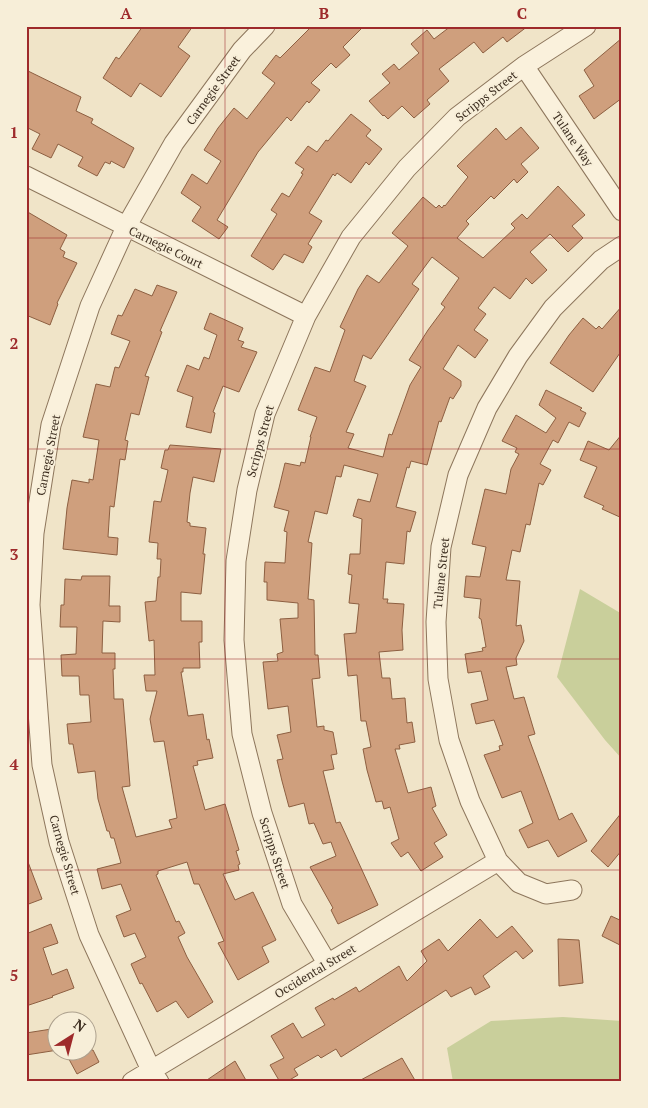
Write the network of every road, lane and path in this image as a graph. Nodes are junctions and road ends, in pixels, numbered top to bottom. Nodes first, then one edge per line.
1 (264, 26) edge
2 (586, 26) edge
3 (524, 66) junction
4 (26, 176) edge
5 (622, 211) edge
6 (126, 227) junction
7 (622, 246) edge
8 (306, 316) junction
9 (30, 532) edge
10 (498, 860) junction
11 (572, 890) dead end
12 (327, 963) junction
13 (155, 1076) edge
14 (132, 1082) edge

1 - 6 street, Carnegie Street
2 - 3 street, Scripps Street
3 - 5 street, Tulane Way
3 - 8 street, Scripps Street
4 - 6 street, Carnegie Court
6 - 8 street, Carnegie Court
6 - 9 street, Carnegie Street
7 - 10 street, Tulane Street
8 - 12 street, Scripps Street
9 - 13 street, Carnegie Street
10 - 11 street, Tulane Street
10 - 12 street, Occidental Street
12 - 13 street, Occidental Street
13 - 14 street, Occidental Street

